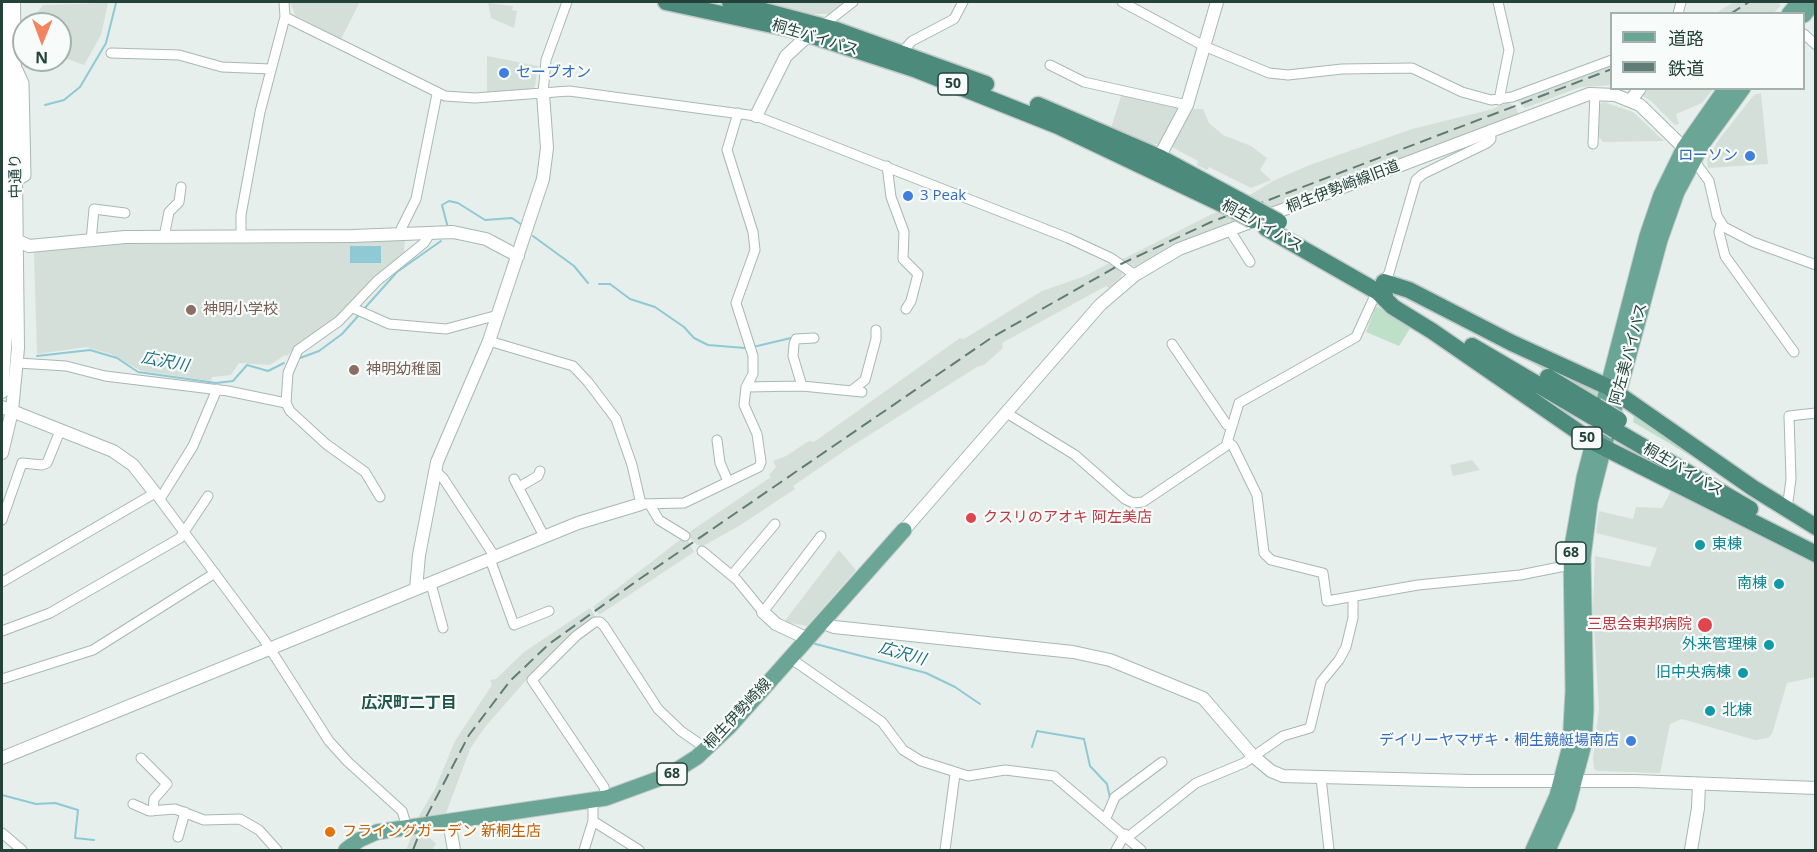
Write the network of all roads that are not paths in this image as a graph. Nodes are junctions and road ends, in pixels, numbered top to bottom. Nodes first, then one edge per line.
1 (2, 2) edge
2 (14, 2) edge
3 (284, 2) edge
4 (567, 2) edge
5 (666, 2) edge
6 (730, 2) edge
7 (853, 2) edge
8 (963, 2) edge
9 (1122, 2) edge
10 (1144, 2) edge
11 (1217, 2) edge
12 (1498, 2) edge
13 (1135, 9) junction
14 (285, 17) junction
15 (815, 30) junction
16 (1204, 46) junction
17 (902, 52) junction
18 (111, 53) dead end
19 (1610, 60) edge
20 (1050, 65) dead end
21 (271, 69) junction
22 (1725, 90) edge
23 (1741, 90) edge
24 (437, 93) junction
25 (1595, 93) junction
26 (543, 94) junction
27 (1631, 94) edge
28 (1499, 100) junction
29 (1188, 105) junction
30 (738, 113) junction
31 (756, 116) junction
32 (1491, 130) junction
33 (1593, 144) dead end
34 (1689, 153) junction
35 (1156, 163) junction
36 (886, 166) junction
37 (181, 187) dead end
38 (125, 213) dead end
39 (1721, 224) junction
40 (1229, 229) junction
41 (431, 231) junction
42 (399, 233) junction
43 (4, 234) edge
44 (164, 237) junction
45 (241, 237) junction
46 (91, 241) junction
47 (18, 242) junction
48 (518, 256) junction
49 (1250, 262) dead end
50 (1815, 265) edge
51 (1135, 275) junction
52 (1380, 286) junction
53 (4, 292) edge
54 (906, 309) dead end
55 (359, 311) junction
56 (498, 315) junction
57 (876, 330) dead end
58 (813, 338) dead end
59 (489, 341) junction
60 (1172, 344) dead end
61 (3, 349) edge
62 (1794, 352) dead end
63 (18, 363) junction
64 (802, 386) junction
65 (746, 387) junction
66 (217, 389) junction
67 (851, 391) junction
68 (1613, 391) junction
69 (2, 392) edge
70 (861, 392) dead end
71 (286, 404) junction
72 (7, 409) edge
73 (1005, 412) junction
74 (1815, 412) edge
75 (1617, 425) junction
76 (1232, 426) junction
77 (60, 430) junction
78 (717, 441) dead end
79 (1228, 442) junction
80 (1599, 445) junction
81 (2, 453) edge
82 (435, 471) junction
83 (540, 471) dead end
84 (728, 481) junction
85 (157, 496) junction
86 (208, 496) dead end
87 (380, 497) dead end
88 (645, 505) junction
89 (1787, 509) junction
90 (2, 520) edge
91 (775, 524) dead end
92 (1815, 527) edge
93 (904, 530) joint
94 (185, 534) junction
95 (1815, 535) edge
96 (544, 536) junction
97 (685, 536) dead end
98 (821, 536) dead end
99 (1815, 548) edge
100 (702, 551) dead end
101 (1815, 554) edge
102 (492, 558) junction
103 (1570, 566) junction
104 (215, 573) junction
105 (732, 575) junction
106 (2, 582) edge
107 (431, 584) junction
108 (416, 589) junction
109 (1353, 598) junction
110 (549, 611) dead end
111 (763, 612) junction
112 (821, 622) junction
113 (443, 628) dead end
114 (2, 631) edge
115 (806, 638) junction
116 (270, 649) junction
117 (789, 658) junction
118 (2, 679) edge
119 (707, 749) junction
120 (1253, 756) junction
121 (2, 758) edge
122 (141, 758) dead end
123 (1162, 762) dead end
124 (955, 774) junction
125 (1321, 778) junction
126 (1568, 781) junction
127 (1699, 784) junction
128 (1815, 788) edge
129 (599, 799) junction
130 (133, 804) dead end
131 (153, 811) junction
132 (185, 812) junction
133 (1106, 818) junction
134 (449, 821) junction
135 (593, 821) junction
136 (407, 827) junction
137 (2, 833) edge
138 (1127, 835) junction
139 (178, 837) dead end
140 (22, 850) edge
141 (277, 850) edge
142 (346, 850) edge
143 (454, 850) edge
144 (584, 850) edge
145 (639, 850) edge
146 (945, 850) edge
147 (1116, 850) edge
148 (1141, 850) edge
149 (1329, 850) edge
150 (1533, 850) edge
151 (1548, 850) edge
152 (1691, 850) edge

1 - 43 street, 中通り
2 - 47 street, 中通り
3 - 14 street
4 - 26 street
5 - 15 highway, 桐生バイパス / 50
6 - 15 highway, 桐生バイパス / 50
7 - 15 street
8 - 17 street
9 - 13 street
10 - 13 street
11 - 16 street
12 - 28 street
13 - 16 street
14 - 21 street
14 - 24 street
15 - 17 highway, 桐生バイパス / 50
15 - 31 street
15 - 35 highway, 桐生バイパス / 50
16 - 28 street
16 - 29 street
17 - 35 highway, 桐生バイパス / 50
18 - 21 street
19 - 28 street
20 - 29 street
21 - 45 street
22 - 34 main road, 阿左美バイパス / 68
23 - 34 main road, 阿左美バイパス / 68
24 - 26 street
24 - 42 street
25 - 27 street, 桐生伊勢崎線旧道
25 - 32 street, 桐生伊勢崎線旧道
25 - 33 street
26 - 30 street
26 - 48 street
27 - 34 street, 桐生伊勢崎線旧道
29 - 35 street
30 - 31 street
30 - 65 street
31 - 36 street
32 - 40 street, 桐生伊勢崎線旧道
32 - 52 street
34 - 39 street
34 - 68 main road, 阿左美バイパス / 68
35 - 52 highway, 桐生バイパス / 50, bridge
36 - 51 street
36 - 54 street
37 - 44 street
38 - 46 street
39 - 50 street
39 - 62 street
40 - 49 street
40 - 51 street, 桐生伊勢崎線旧道
41 - 42 street
41 - 48 street
41 - 55 street
42 - 45 street
43 - 47 street
43 - 53 street, 中通り
44 - 45 street
44 - 46 street
46 - 47 street
47 - 63 street, 中通り
48 - 56 street
51 - 73 street, 桐生伊勢崎線旧道
52 - 68 highway, 50
52 - 75 highway, 桐生バイパス / 50, bridge
52 - 76 street
52 - 80 highway, 50
53 - 61 street, 中通り
55 - 56 street
55 - 71 street
56 - 59 street
57 - 67 street
58 - 64 street
59 - 82 street
59 - 88 street
60 - 76 street
61 - 69 street, 中通り
63 - 66 street
63 - 72 street, 中通り
64 - 65 street
64 - 67 street
65 - 84 street
66 - 71 street
66 - 85 street
67 - 70 street
68 - 80 main road, 阿左美バイパス / 68
68 - 89 highway, 50
71 - 87 street
72 - 77 street
72 - 81 street
73 - 79 street
73 - 93 street, 桐生伊勢崎線旧道
74 - 89 street
75 - 95 highway, 桐生バイパス / 50
75 - 99 highway, 桐生バイパス / 50
76 - 79 street
77 - 85 street
77 - 90 street
78 - 84 street
79 - 109 street
80 - 101 highway, 50
80 - 103 main road, 阿左美バイパス / 68
80 - 126 main road, 阿左美バイパス / 68
82 - 102 street
82 - 108 street
83 - 96 street
84 - 88 street
85 - 94 street
85 - 106 street
86 - 94 street
88 - 96 street
88 - 97 street
89 - 92 highway, 50
91 - 105 street
93 - 112 main road, 桐生伊勢崎線 / 68
94 - 104 street
94 - 114 street
96 - 102 street
98 - 111 street
100 - 105 street
102 - 107 street
102 - 110 street
103 - 109 street
103 - 126 main road, 阿左美バイパス / 68
104 - 116 street
104 - 118 street
105 - 111 street
107 - 108 street
107 - 113 street
108 - 116 street
109 - 120 street
111 - 115 street
112 - 115 main road, 桐生伊勢崎線 / 68
112 - 120 street
115 - 117 main road, 桐生伊勢崎線 / 68
116 - 121 street
116 - 136 street
117 - 119 main road, 桐生伊勢崎線 / 68
117 - 124 street
119 - 129 main road, 桐生伊勢崎線 / 68
119 - 129 street
120 - 125 street
120 - 138 street
122 - 131 street
123 - 133 street
124 - 133 street
124 - 146 street
125 - 126 street
125 - 149 street
126 - 127 street
126 - 150 main road, 阿左美バイパス / 68
126 - 151 main road, 阿左美バイパス / 68
127 - 128 street
127 - 152 street
129 - 134 main road, 桐生伊勢崎線 / 68
129 - 135 street
130 - 131 street
131 - 132 street
132 - 139 street
132 - 141 street
133 - 138 street
134 - 136 main road, 桐生伊勢崎線 / 68
134 - 143 street
135 - 144 street
135 - 145 street
136 - 142 main road, 桐生伊勢崎線 / 68
137 - 140 street
138 - 147 street
138 - 148 street

